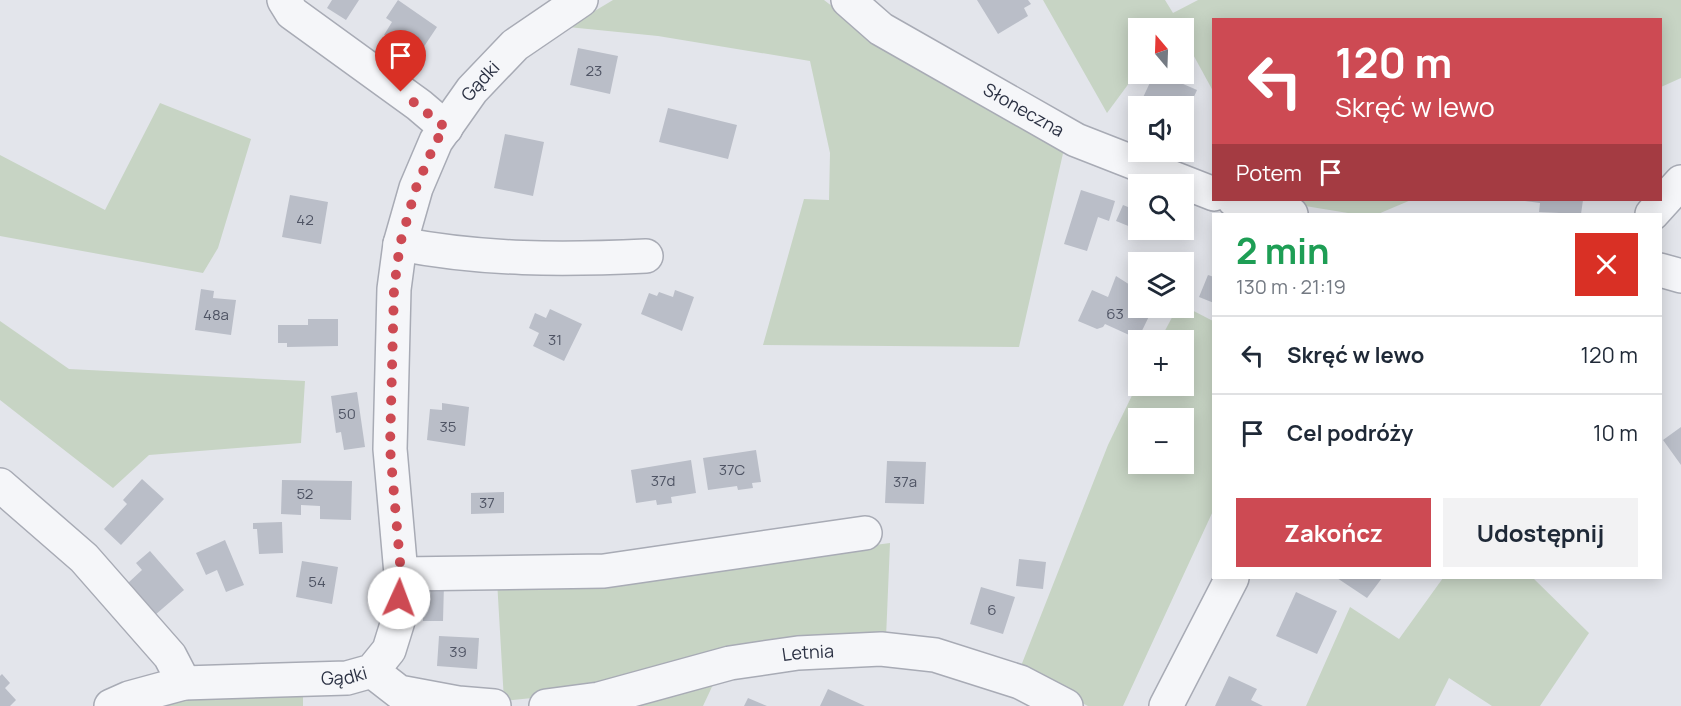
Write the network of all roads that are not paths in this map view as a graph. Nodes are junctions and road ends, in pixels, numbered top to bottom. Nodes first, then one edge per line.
1 (284, 0) edge
2 (581, 0) edge
3 (848, 0) edge
4 (446, 128) junction
5 (1681, 182) edge
6 (1212, 193) edge
7 (1238, 201) edge
8 (1287, 213) edge
9 (1653, 213) edge
10 (400, 244) junction
11 (646, 256) dead end
12 (1662, 271) edge
13 (1681, 276) edge
14 (0, 485) edge
15 (865, 533) dead end
16 (401, 574) junction
17 (1231, 579) edge
18 (372, 671) junction
19 (184, 683) junction
20 (111, 706) edge
21 (494, 706) edge
22 (546, 706) edge
23 (1066, 706) edge
24 (1166, 706) edge

1 - 4 street
2 - 4 street, Gądki
3 - 6 street, Słoneczna
4 - 10 street, Gądki
5 - 9 street
7 - 8 street
10 - 11 street
10 - 16 street, Gądki
12 - 13 street
14 - 19 street
15 - 16 street
16 - 18 street, Gądki
17 - 24 street
18 - 19 street, Gądki
18 - 21 street
19 - 20 street, Gądki
22 - 23 street, Letnia

